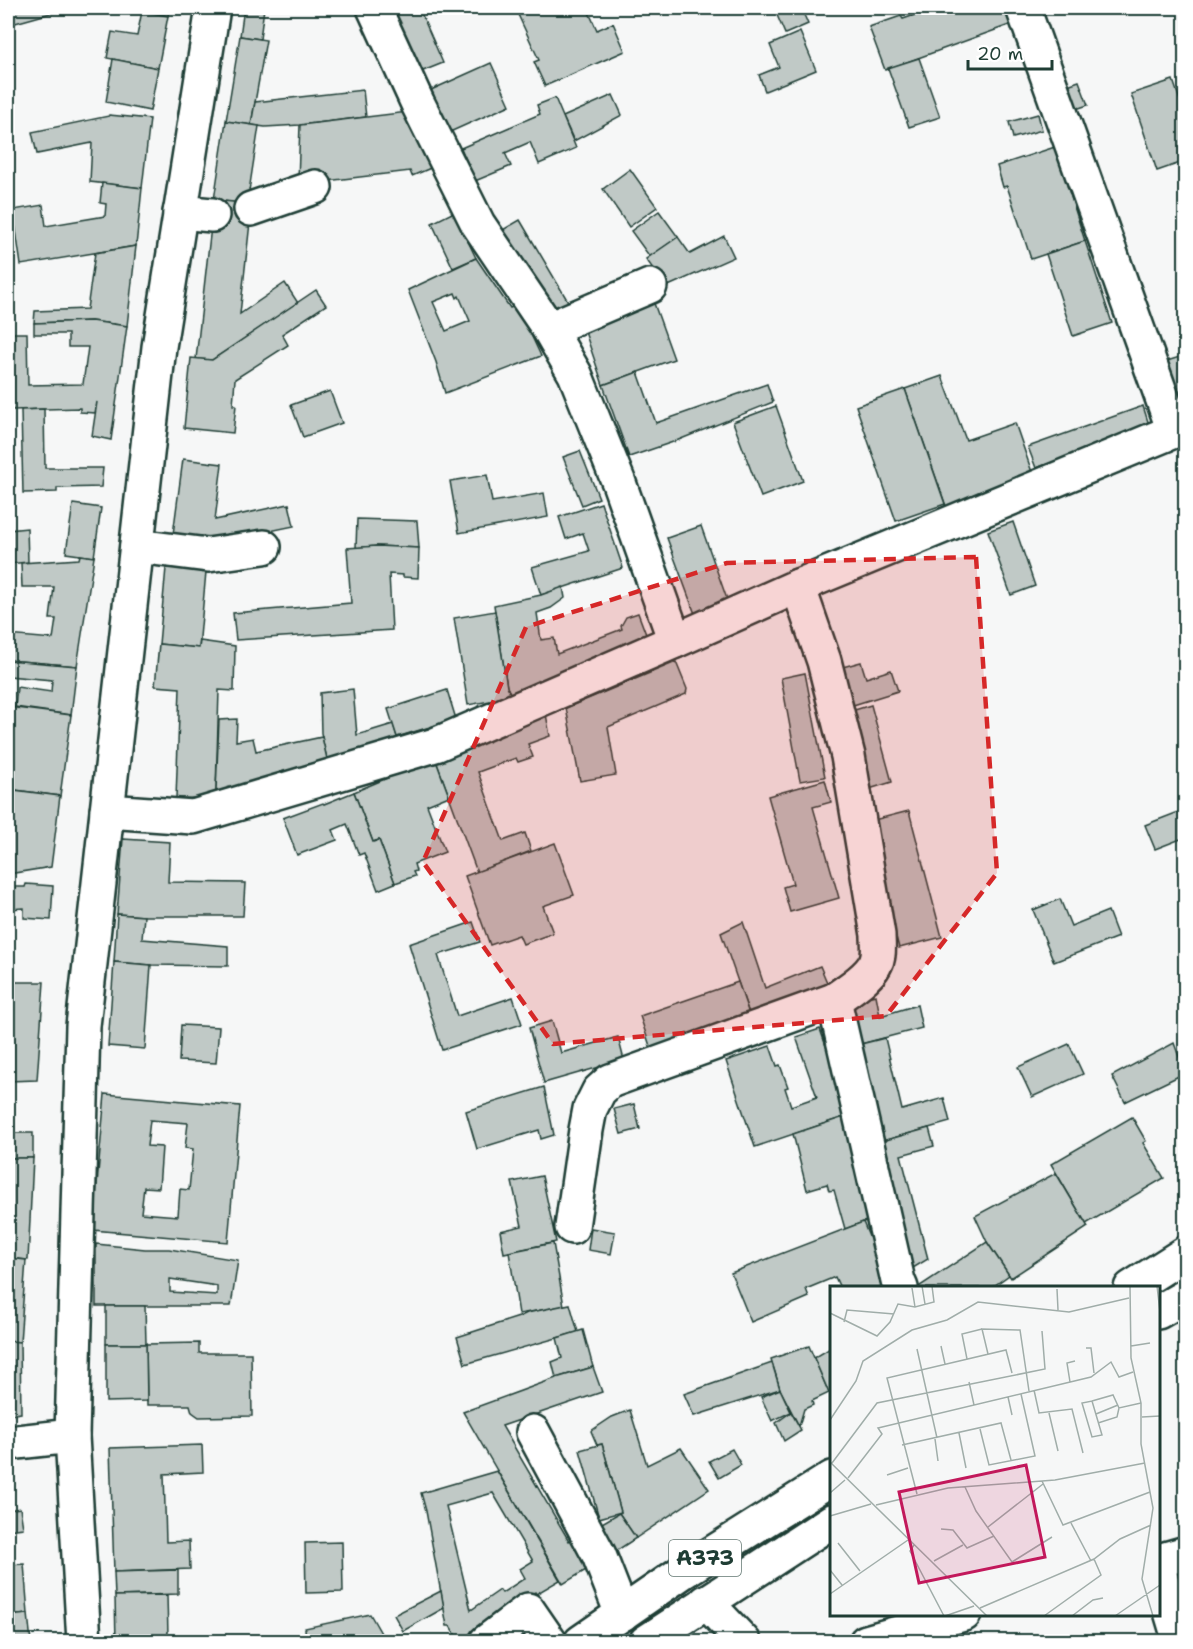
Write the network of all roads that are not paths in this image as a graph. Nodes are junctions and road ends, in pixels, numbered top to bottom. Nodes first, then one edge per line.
1 (213, 8) edge
2 (374, 8) edge
3 (1023, 8) edge
4 (315, 187) dead end
5 (251, 209) dead end
6 (650, 286) dead end
7 (549, 329) junction
8 (1180, 430) edge
9 (137, 546) junction
10 (264, 547) dead end
11 (798, 586) junction
12 (675, 641) junction
13 (107, 811) junction
14 (834, 1000) junction
15 (572, 1227) dead end
16 (1185, 1253) edge
17 (900, 1286) edge
18 (1133, 1286) edge
19 (1185, 1296) edge
20 (1160, 1311) edge
21 (533, 1432) dead end
22 (72, 1437) junction
23 (8, 1443) edge
24 (830, 1479) edge
25 (830, 1522) edge
26 (1185, 1553) edge
27 (1160, 1560) edge
28 (1160, 1575) edge
29 (706, 1602) junction
30 (622, 1614) junction
31 (957, 1616) edge
32 (84, 1641) edge
33 (486, 1641) edge
34 (550, 1641) edge
35 (581, 1641) edge
36 (646, 1641) edge
37 (744, 1641) edge
38 (866, 1641) edge
39 (1180, 1641) edge

1 - 9 main road
2 - 7 main road
3 - 8 main road
4 - 5 main road
6 - 7 main road
7 - 12 main road
8 - 11 main road
9 - 10 main road
9 - 13 main road
11 - 12 main road
11 - 14 main road
12 - 13 main road
13 - 22 main road
14 - 15 main road
14 - 17 main road
16 - 18 main road
19 - 20 main road
21 - 30 main road
22 - 23 main road
22 - 32 main road
24 - 30 main road, A373
25 - 29 main road, A373
26 - 27 main road
28 - 39 main road
29 - 36 main road, A373
29 - 37 main road
30 - 35 main road, A373
31 - 38 main road
33 - 34 main road

